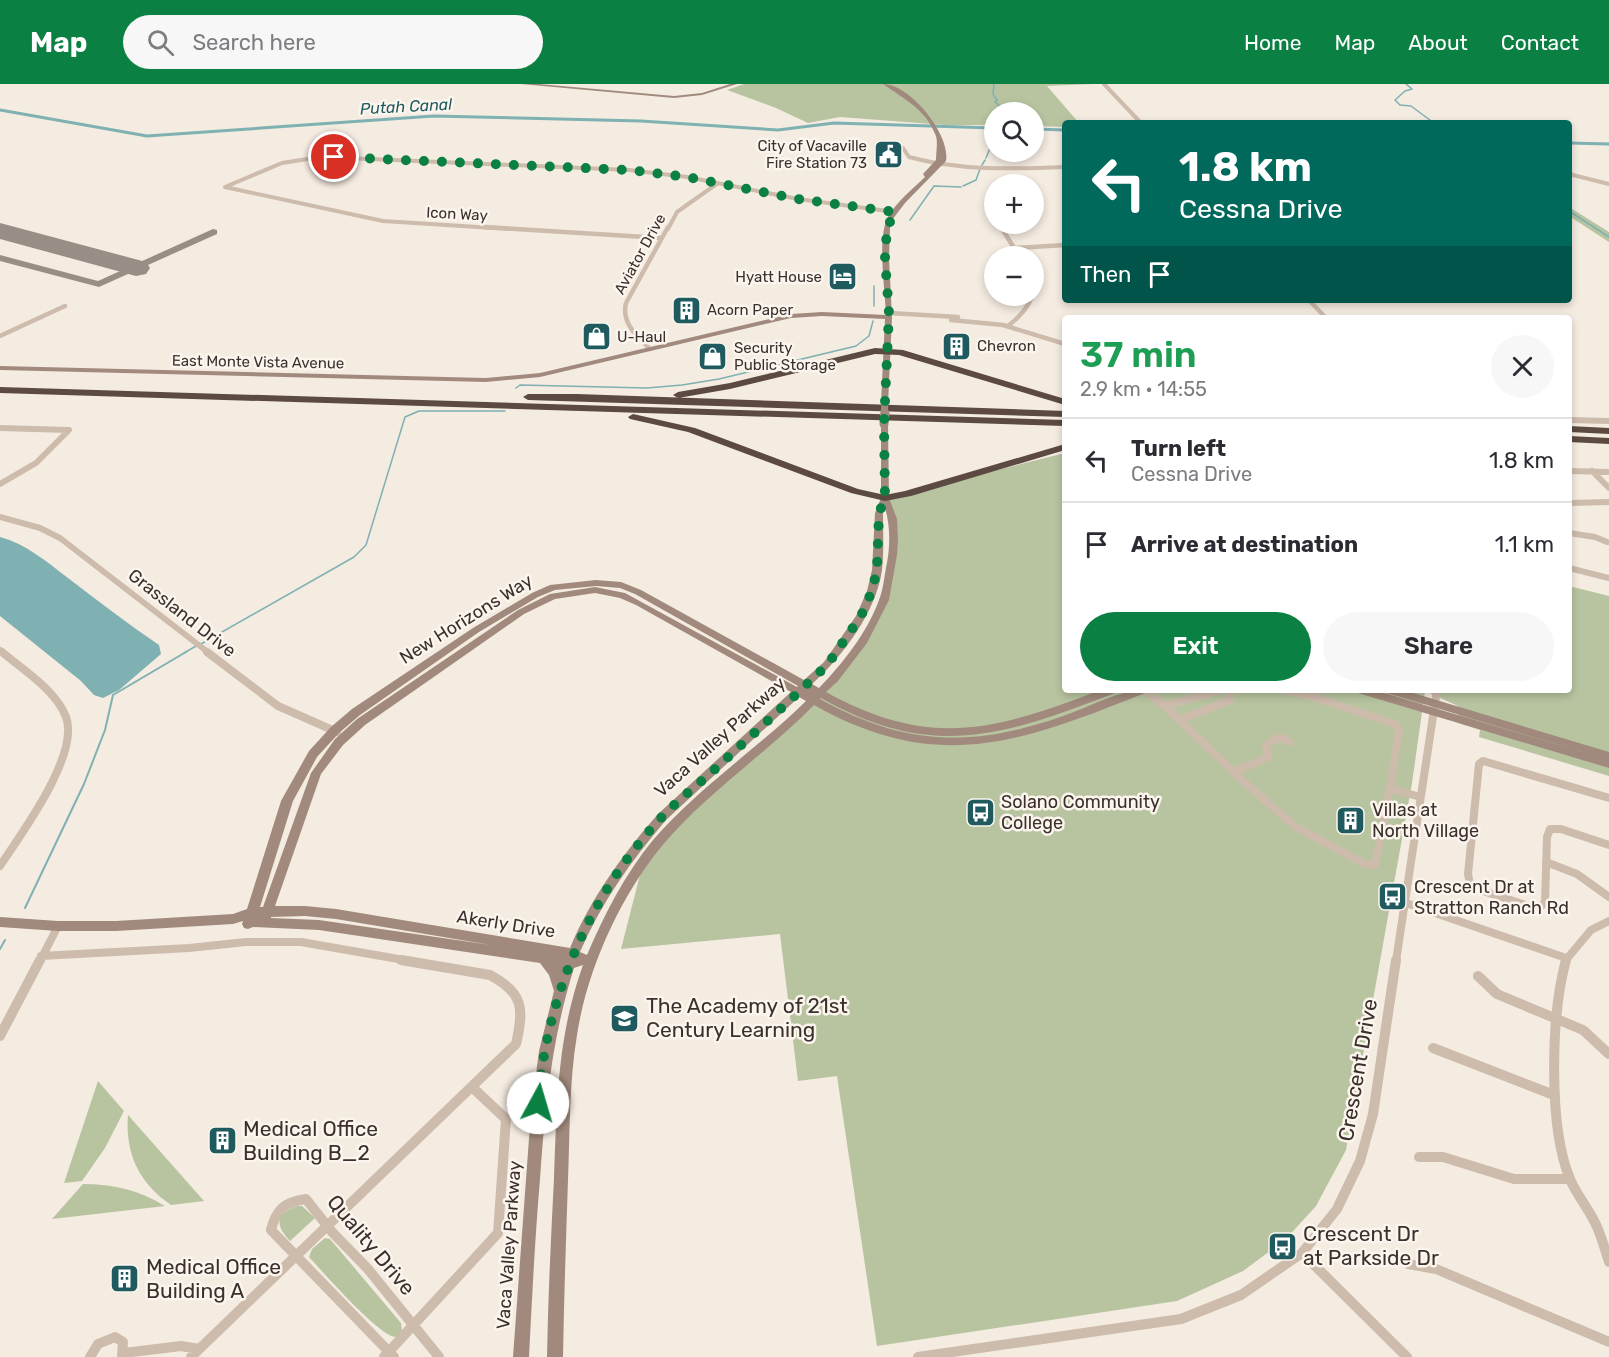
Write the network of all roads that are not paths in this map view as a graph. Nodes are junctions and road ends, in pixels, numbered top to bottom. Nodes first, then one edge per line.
1 (523, 84) edge
2 (552, 84) edge
3 (735, 84) edge
4 (885, 84) edge
5 (1104, 84) edge
6 (714, 91) junction
7 (1139, 120) edge
8 (903, 148) dead end
9 (939, 163) junction
10 (1062, 167) edge
11 (1572, 175) edge
12 (718, 183) junction
13 (1609, 184) edge
14 (895, 212) junction
15 (661, 238) junction
16 (1062, 245) edge
17 (1044, 246) edge
18 (1312, 303) edge
19 (65, 306) dead end
20 (1027, 306) edge
21 (809, 310) junction
22 (889, 315) junction
23 (1323, 315) edge
24 (974, 321) junction
25 (761, 322) junction
26 (1008, 326) junction
27 (0, 336) edge
28 (1062, 343) edge
29 (648, 347) junction
30 (886, 350) junction
31 (0, 368) edge
32 (0, 380) edge
33 (0, 390) edge
34 (528, 397) junction
35 (1062, 401) edge
36 (535, 407) junction
37 (1062, 414) edge
38 (1572, 420) edge
39 (1609, 421) edge
40 (1062, 423) edge
41 (0, 428) edge
42 (1572, 429) edge
43 (1609, 431) edge
44 (1572, 439) edge
45 (1609, 441) edge
46 (1062, 448) edge
47 (1572, 471) edge
48 (1592, 471) junction
49 (1609, 472) edge
50 (0, 484) edge
51 (1609, 488) edge
52 (885, 498) junction
53 (1609, 502) edge
54 (1572, 503) edge
55 (0, 517) edge
56 (1572, 534) edge
57 (1607, 542) dead end
58 (1572, 569) edge
59 (1609, 578) edge
60 (0, 650) edge
61 (802, 689) junction
62 (1104, 693) edge
63 (1135, 693) edge
64 (1147, 693) edge
65 (1211, 693) edge
66 (1230, 693) edge
67 (1293, 693) edge
68 (1374, 693) edge
69 (1398, 693) edge
70 (1436, 693) edge
71 (816, 696) junction
72 (1166, 706) junction
73 (1434, 708) junction
74 (1180, 720) junction
75 (340, 733) junction
76 (1290, 742) dead end
77 (1609, 756) edge
78 (1609, 764) edge
79 (1234, 772) junction
80 (1390, 788) junction
81 (1420, 797) junction
82 (1609, 798) edge
83 (1609, 844) edge
84 (1546, 862) junction
85 (0, 866) edge
86 (1609, 897) edge
87 (1403, 902) junction
88 (265, 917) junction
89 (250, 918) junction
90 (1609, 921) edge
91 (0, 922) edge
92 (58, 926) junction
93 (41, 956) junction
94 (572, 958) junction
95 (1566, 958) junction
96 (545, 960) junction
97 (591, 963) junction
98 (1478, 976) dead end
99 (561, 991) junction
100 (1557, 1018) junction
101 (0, 1035) edge
102 (1433, 1048) dead end
103 (1609, 1054) edge
104 (472, 1087) junction
105 (1554, 1095) junction
106 (1419, 1157) dead end
107 (1570, 1179) junction
108 (328, 1226) junction
109 (1302, 1253) junction
110 (297, 1256) junction
111 (1609, 1262) edge
112 (1408, 1264) dead end
113 (414, 1326) junction
114 (1609, 1342) edge
115 (195, 1353) edge
116 (123, 1355) edge
117 (389, 1355) edge
118 (90, 1357) edge
119 (439, 1357) edge
120 (521, 1357) edge
121 (555, 1357) edge
122 (918, 1357) edge
123 (1407, 1357) edge

1 - 6 street
2 - 6 street
3 - 6 street
4 - 9 street, Vaca Valley Parkway
5 - 7 street
8 - 9 street
9 - 10 street
9 - 14 street, Vaca Valley Parkway
11 - 13 street
12 - 14 street
12 - 15 street, Aviator Drive
12 - 15 street, Icon Way
14 - 22 street, Vaca Valley Parkway
15 - 29 street, Aviator Drive
16 - 17 street
18 - 23 street
19 - 27 street
20 - 26 street
21 - 22 street, East Monte Vista Avenue
21 - 25 street
21 - 29 street, East Monte Vista Avenue
22 - 24 street
22 - 24 street
22 - 25 street, East Monte Vista Avenue
22 - 30 street, Vaca Valley Parkway
24 - 26 street
25 - 29 street, East Monte Vista Avenue
26 - 28 street
29 - 31 street, East Monte Vista Avenue
30 - 34 highway
30 - 35 highway
30 - 52 street, Vaca Valley Parkway, bridge
32 - 34 highway
33 - 36 highway
34 - 37 highway
36 - 40 highway
36 - 52 highway
38 - 39 street
41 - 50 street
42 - 43 highway
44 - 45 highway
46 - 52 highway
47 - 48 street
48 - 49 street
48 - 51 street
52 - 61 street, Vaca Valley Parkway
52 - 71 street, Vaca Valley Parkway
53 - 54 street
55 - 75 street, Grassland Drive
56 - 57 street
58 - 59 street
60 - 85 street
61 - 71 street, New Horizons Way
61 - 75 street, New Horizons Way
61 - 94 street, Vaca Valley Parkway
62 - 71 street
63 - 71 street
64 - 72 street
65 - 72 street
66 - 74 street
67 - 80 street
68 - 73 street
69 - 73 street
70 - 73 street, Crescent Drive
71 - 97 street, Vaca Valley Parkway
72 - 74 street
73 - 77 street
73 - 78 street
73 - 81 street, Crescent Drive
74 - 79 street
75 - 88 street, New Horizons Way
75 - 89 street, New Horizons Way
76 - 79 street
79 - 80 street
80 - 81 street
81 - 87 street, Crescent Drive
82 - 84 street
83 - 84 street
84 - 86 street
87 - 95 street
87 - 109 street, Crescent Drive
88 - 89 street, Akerly Drive
88 - 94 street, Akerly Drive
88 - 96 street, Akerly Drive
89 - 92 street, Akerly Drive
90 - 95 street
91 - 92 street, Akerly Drive
92 - 93 street
93 - 101 street
93 - 104 street
94 - 96 street, Akerly Drive
94 - 97 street, Akerly Drive
94 - 99 street, Vaca Valley Parkway
95 - 100 street
96 - 99 street
97 - 121 street, Vaca Valley Parkway
98 - 100 street
99 - 120 street, Vaca Valley Parkway
100 - 103 street
100 - 105 street
102 - 105 street
104 - 108 street
104 - 113 street
105 - 107 street
106 - 107 street
107 - 111 street
108 - 110 street
108 - 110 street, Quality Drive
108 - 113 street, Quality Drive
109 - 122 street, Crescent Drive
109 - 123 street
110 - 115 street
110 - 117 street, Quality Drive
112 - 114 street
113 - 117 street
113 - 119 street, Quality Drive
115 - 116 street
116 - 118 street

